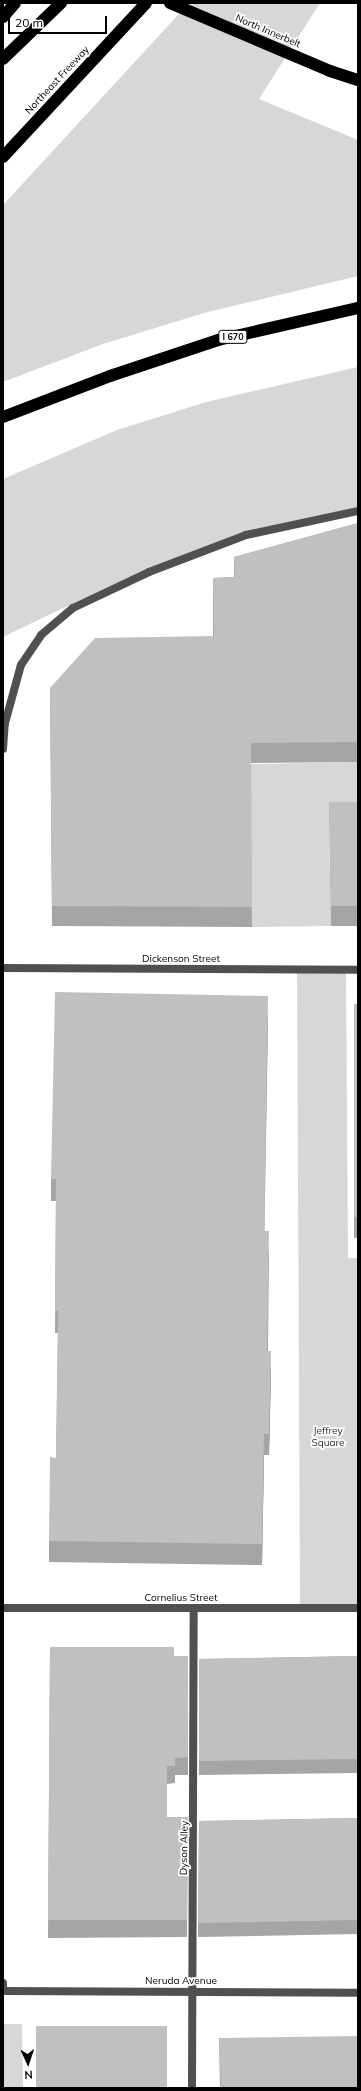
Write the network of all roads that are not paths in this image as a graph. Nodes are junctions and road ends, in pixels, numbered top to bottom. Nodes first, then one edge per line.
1 (15, 3) edge
2 (60, 3) edge
3 (146, 3) edge
4 (170, 3) edge
5 (3, 17) edge
6 (3, 59) edge
7 (358, 80) edge
8 (3, 157) edge
9 (358, 308) edge
10 (3, 417) edge
11 (358, 511) edge
12 (3, 749) edge
13 (3, 968) edge
14 (358, 970) edge
15 (3, 1608) edge
16 (194, 1608) junction
17 (358, 1608) edge
18 (3, 1983) edge
19 (3, 1991) edge
20 (193, 1991) junction
21 (358, 1993) edge
22 (192, 2088) edge

1 - 5 highway
2 - 6 highway
3 - 8 highway, Northeast Freeway
4 - 7 highway, North Innerbelt
9 - 10 highway, I 670
11 - 12 street
13 - 14 street, Dickenson Street
15 - 16 street, Cornelius Street
16 - 17 street, Cornelius Street
16 - 20 street, Dyson Alley
18 - 19 street
19 - 20 street, Neruda Avenue
20 - 21 street, Neruda Avenue
20 - 22 street, Dyson Alley

